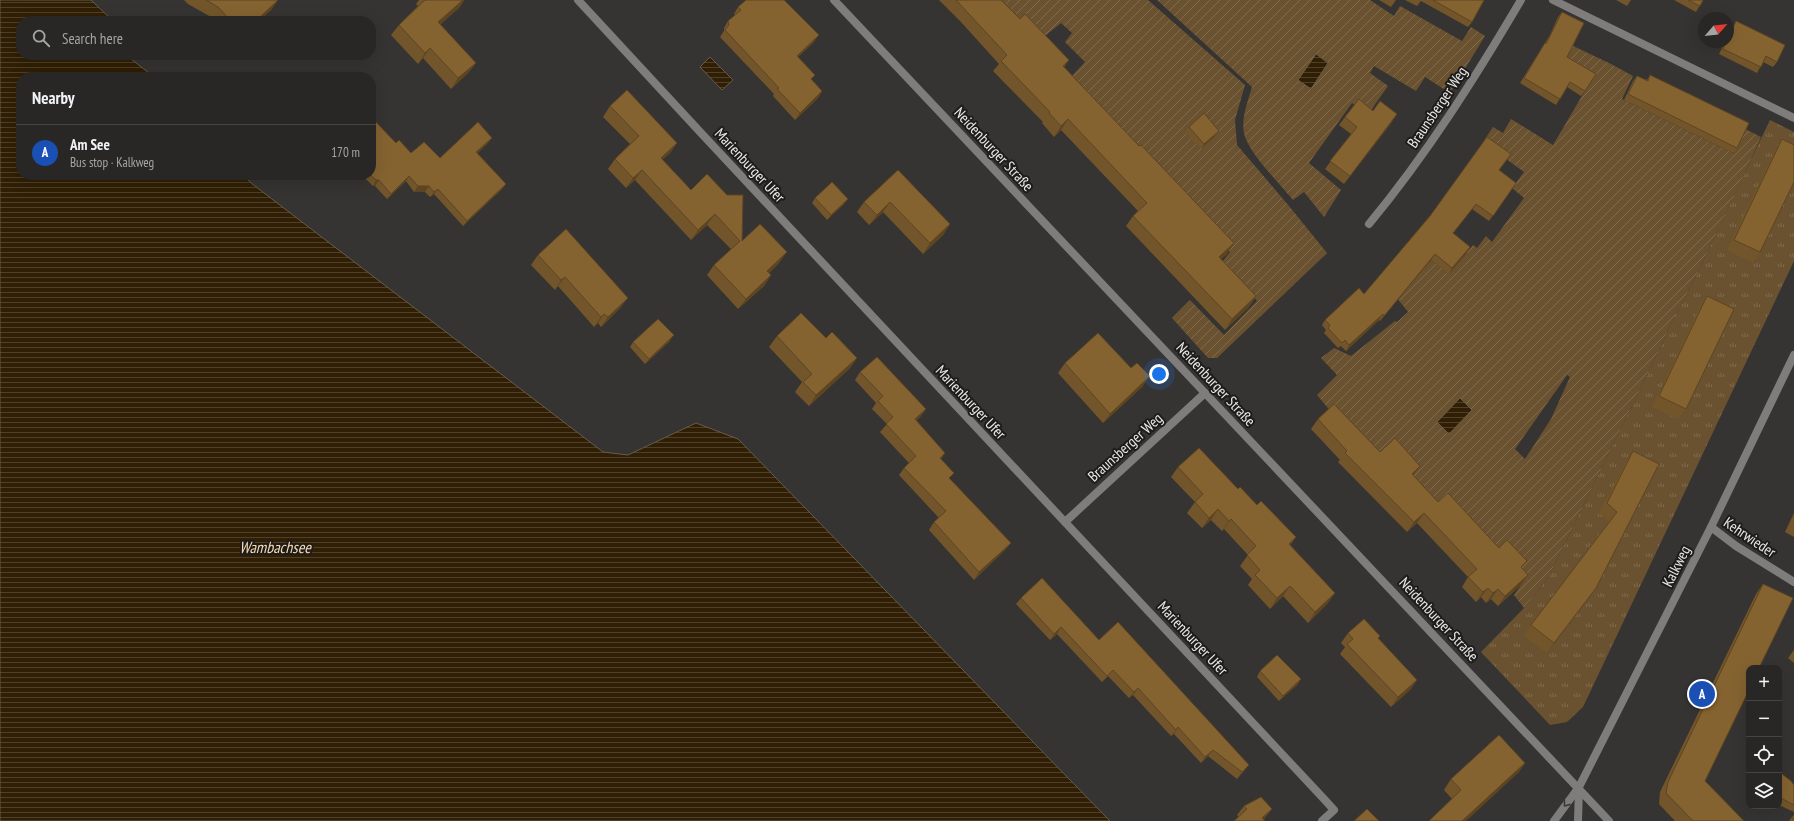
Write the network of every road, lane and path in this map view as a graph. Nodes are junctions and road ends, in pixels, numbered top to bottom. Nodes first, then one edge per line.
1 (578, 0) edge
2 (834, 0) edge
3 (1521, 0) edge
4 (1553, 0) edge
5 (1794, 118) edge
6 (1369, 224) dead end
7 (1794, 356) edge
8 (1205, 393) junction
9 (1064, 522) junction
10 (1711, 527) junction
11 (1794, 582) edge
12 (1578, 787) junction
13 (1322, 821) edge
14 (1554, 821) edge
15 (1578, 821) edge
16 (1609, 821) edge

1 - 9 street, Marienburger Ufer
2 - 8 street, Neidenburger Straße
3 - 6 street, Braunsberger Weg
4 - 5 street
7 - 10 street, Kalkweg
8 - 9 street, Braunsberger Weg
8 - 12 street, Neidenburger Straße
9 - 13 street, Marienburger Ufer
10 - 11 street, Kehrwieder
10 - 12 street, Kalkweg
12 -> 14 street, Kalkweg
12 - 15 street, Kalkweg
12 - 16 street, Neidenburger Straße

